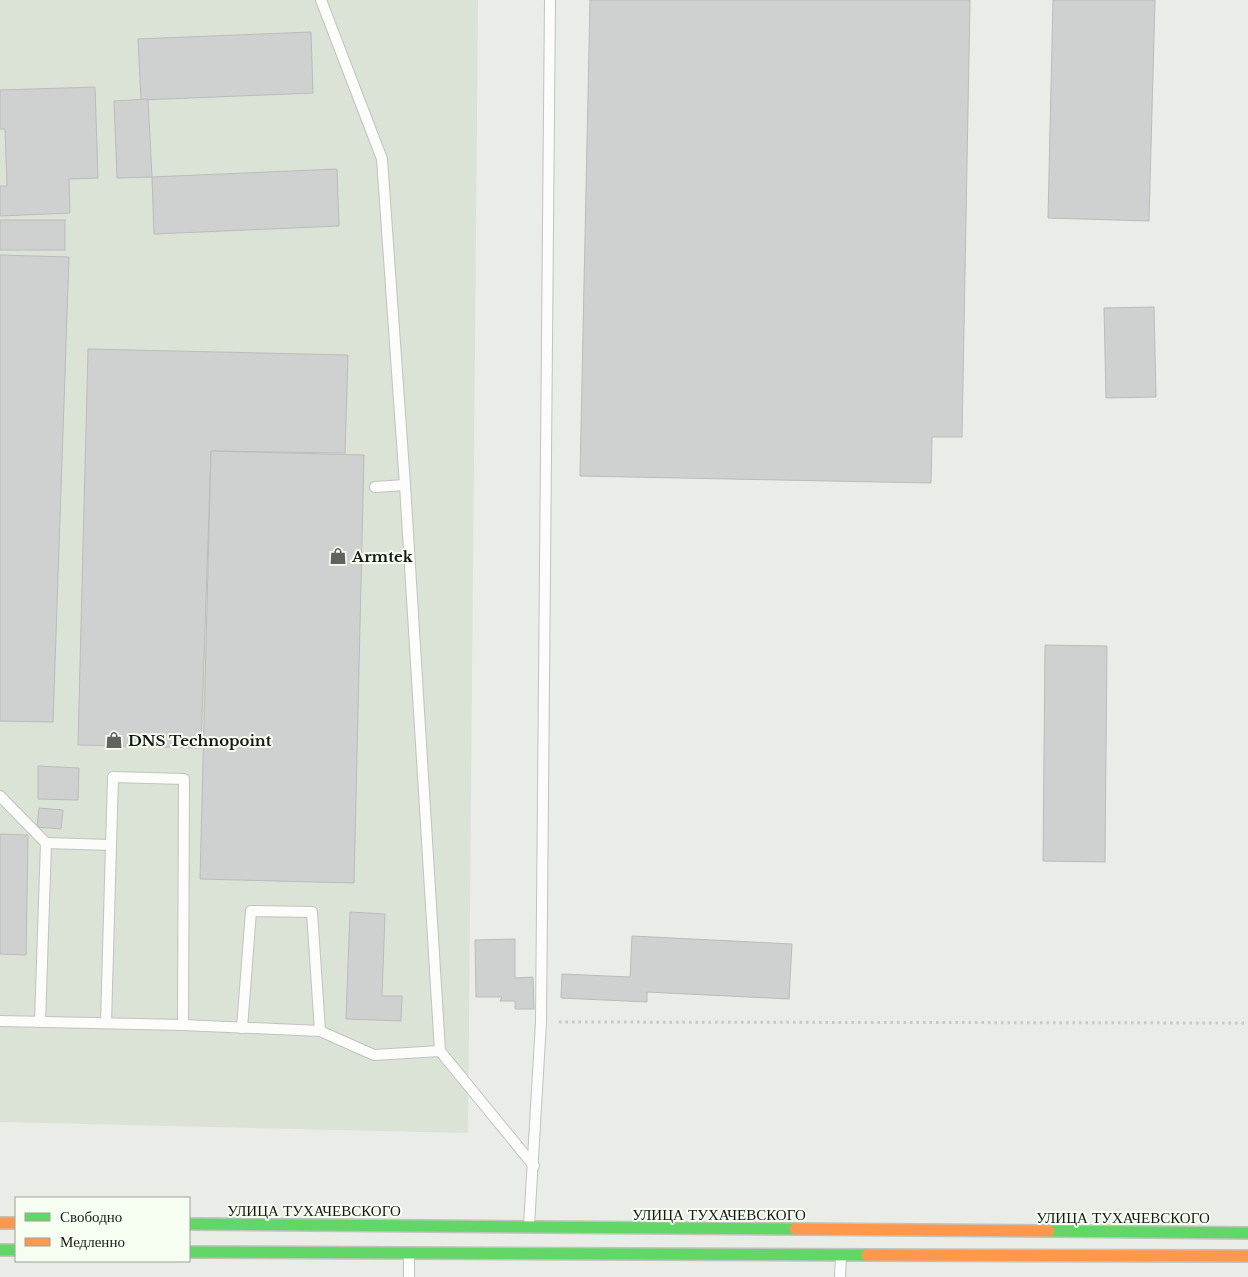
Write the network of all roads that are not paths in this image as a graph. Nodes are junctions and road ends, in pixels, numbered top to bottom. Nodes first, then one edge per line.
1 (321, 0) edge
2 (550, 0) edge
3 (406, 485) junction
4 (375, 487) dead end
5 (0, 796) edge
6 (46, 843) junction
7 (111, 845) junction
8 (0, 1020) edge
9 (40, 1022) junction
10 (106, 1023) junction
11 (183, 1025) junction
12 (242, 1028) junction
13 (320, 1031) junction
14 (440, 1051) junction
15 (534, 1166) junction
16 (0, 1223) edge
17 (15, 1223) edge
18 (190, 1224) edge
19 (529, 1227) junction
20 (1248, 1233) edge
21 (0, 1250) edge
22 (15, 1250) edge
23 (190, 1252) edge
24 (409, 1253) junction
25 (841, 1255) junction
26 (1248, 1256) edge
27 (409, 1277) edge
28 (840, 1277) edge

1 - 3 lane
2 - 15 lane
3 - 4 lane
3 - 14 lane
5 - 6 lane
6 - 7 lane
6 - 9 lane
7 - 10 lane
7 - 11 lane
8 - 9 lane
9 - 10 lane
10 - 11 lane
11 - 12 lane
12 - 13 lane
12 - 13 lane
13 - 14 lane
14 - 15 lane
15 - 19 lane
16 - 17 main road
18 - 19 main road, УЛИЦА ТУХАЧЕВСКОГО
19 - 20 main road, УЛИЦА ТУХАЧЕВСКОГО
21 - 22 main road
23 - 24 main road
24 - 25 main road
24 - 27 lane
25 - 26 main road
25 - 28 lane

